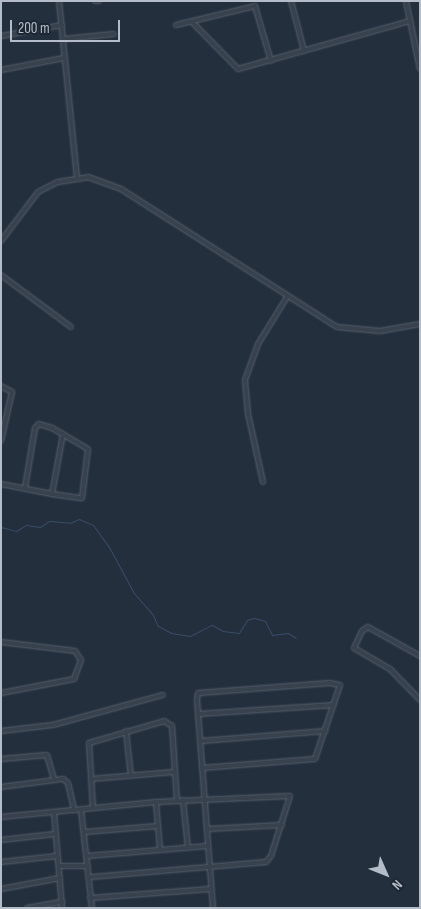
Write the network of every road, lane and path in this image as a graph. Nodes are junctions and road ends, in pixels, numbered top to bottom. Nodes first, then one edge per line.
1 (59, 1) edge
2 (291, 1) edge
3 (406, 1) edge
4 (410, 21) junction
5 (192, 22) junction
6 (62, 25) junction
7 (176, 25) dead end
8 (114, 34) dead end
9 (1, 36) edge
10 (64, 39) junction
11 (304, 51) junction
12 (64, 58) junction
13 (271, 61) junction
14 (1, 70) edge
15 (420, 70) edge
16 (77, 177) junction
17 (1, 241) edge
18 (1, 275) edge
19 (287, 297) junction
20 (420, 324) edge
21 (71, 328) dead end
22 (1, 386) edge
23 (63, 434) junction
24 (1, 441) edge
25 (263, 482) dead end
26 (1, 484) edge
27 (25, 488) junction
28 (52, 494) junction
29 (1, 642) edge
30 (420, 656) edge
31 (1, 694) edge
32 (162, 695) dead end
33 (420, 700) edge
34 (334, 704) junction
35 (198, 714) junction
36 (1, 731) edge
37 (126, 731) junction
38 (326, 731) junction
39 (201, 741) junction
40 (1, 759) edge
41 (202, 768) junction
42 (174, 772) junction
43 (131, 776) junction
44 (91, 779) junction
45 (54, 780) junction
46 (1, 787) edge
47 (204, 799) junction
48 (183, 800) junction
49 (176, 801) junction
50 (156, 802) junction
51 (93, 808) junction
52 (74, 810) junction
53 (81, 810) junction
54 (54, 812) junction
55 (1, 817) edge
56 (282, 825) junction
57 (158, 826) junction
58 (207, 829) junction
59 (85, 832) junction
60 (55, 834) junction
61 (1, 840) edge
62 (208, 846) junction
63 (188, 848) junction
64 (160, 850) junction
65 (58, 856) junction
66 (87, 856) junction
67 (1, 862) edge
68 (59, 866) junction
69 (88, 866) junction
70 (210, 868) junction
71 (90, 877) junction
72 (60, 878) junction
73 (1, 889) edge
74 (211, 889) junction
75 (90, 898) junction
76 (62, 902) junction
77 (26, 908) edge
78 (62, 908) edge
79 (92, 908) edge
80 (213, 908) edge

1 - 6 street
2 - 11 street
3 - 4 street
4 - 11 street
4 - 15 street
5 - 7 street
5 - 13 street
5 - 13 street
6 - 9 street
6 - 10 street
8 - 10 street
10 - 12 street
11 - 13 street
12 - 14 street
12 - 16 street
16 - 17 street
16 - 19 street
18 - 21 street
19 - 20 street
19 - 25 street
22 - 24 street
23 - 27 street
23 - 28 street
23 - 28 street
26 - 27 street
27 - 28 street
29 - 31 street
30 - 33 street
32 - 36 street
34 - 35 street
34 - 35 street
34 - 38 street
35 - 39 street
37 - 42 street
37 - 43 street
37 - 44 street
38 - 39 street
38 - 41 street
39 - 41 street
40 - 45 street
41 - 47 street
42 - 43 street
42 - 49 street
43 - 44 street
44 - 51 street
45 - 46 street
45 - 52 street
47 - 48 street
47 - 56 street
47 - 58 street
48 - 49 street
48 - 63 street
49 - 50 street
50 - 51 street
50 - 57 street
51 - 53 street
52 - 53 street
52 - 54 street
53 - 59 street
54 - 55 street
54 - 60 street
56 - 58 street
56 - 70 street
57 - 59 street
57 - 64 street
58 - 62 street
59 - 66 street
60 - 61 street
60 - 65 street
62 - 63 street
62 - 70 street
63 - 64 street
64 - 66 street
65 - 67 street
65 - 68 street
66 - 69 street
68 - 69 street
68 - 72 street
69 - 71 street
70 - 71 street
70 - 74 street
71 - 75 street
72 - 73 street
72 - 76 street
74 - 75 street
74 - 80 street
75 - 79 street
76 - 77 street
76 - 78 street

